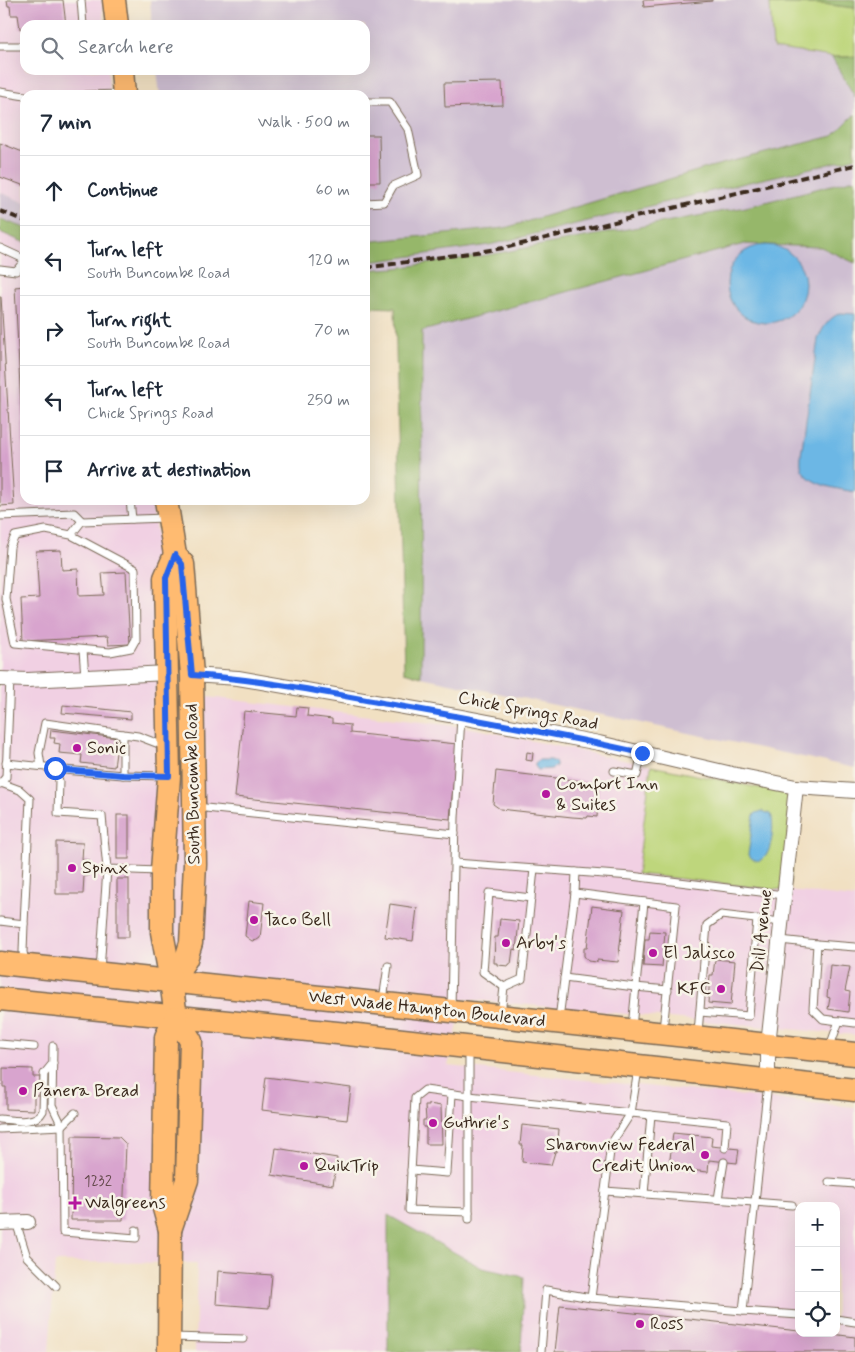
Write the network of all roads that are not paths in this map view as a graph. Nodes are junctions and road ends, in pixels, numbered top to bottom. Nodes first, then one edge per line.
1 (81, 0) edge
2 (114, 0) edge
3 (83, 20) edge
4 (116, 20) edge
5 (0, 46) edge
6 (20, 46) edge
7 (122, 75) edge
8 (124, 90) edge
9 (0, 92) edge
10 (20, 95) edge
11 (370, 102) edge
12 (370, 203) edge
13 (0, 248) edge
14 (20, 258) edge
15 (20, 266) edge
16 (0, 269) edge
17 (131, 505) edge
18 (167, 509) edge
19 (0, 516) edge
20 (132, 518) junction
21 (82, 520) junction
22 (71, 536) junction
23 (175, 555) junction
24 (83, 650) junction
25 (167, 673) junction
26 (192, 675) junction
27 (85, 677) junction
28 (5, 679) edge
29 (461, 717) junction
30 (123, 734) junction
31 (168, 744) junction
32 (642, 753) junction
33 (6, 764) junction
34 (41, 766) junction
35 (55, 768) junction
36 (614, 771) dead end
37 (123, 775) junction
38 (169, 776) junction
39 (0, 784) edge
40 (796, 787) junction
41 (855, 791) edge
42 (194, 807) junction
43 (455, 834) junction
44 (456, 863) junction
45 (107, 869) junction
46 (534, 869) junction
47 (162, 871) junction
48 (576, 872) junction
49 (575, 893) junction
50 (784, 895) junction
51 (531, 898) junction
52 (644, 902) junction
53 (757, 919) junction
54 (0, 921) edge
55 (781, 922) junction
56 (24, 924) junction
57 (780, 940) junction
58 (817, 944) junction
59 (855, 948) edge
60 (0, 963) edge
61 (25, 966) junction
62 (388, 966) dead end
63 (100, 974) junction
64 (564, 978) junction
65 (171, 981) junction
66 (504, 987) junction
67 (635, 987) junction
68 (668, 990) junction
69 (0, 999) edge
70 (382, 1004) junction
71 (451, 1012) junction
72 (700, 1012) junction
73 (176, 1017) junction
74 (500, 1017) junction
75 (839, 1021) junction
76 (558, 1023) junction
77 (855, 1024) edge
78 (631, 1031) junction
79 (663, 1034) junction
80 (698, 1038) junction
81 (0, 1044) edge
82 (768, 1045) junction
83 (53, 1046) dead end
84 (34, 1047) dead end
85 (469, 1048) junction
86 (828, 1052) junction
87 (855, 1054) edge
88 (53, 1063) junction
89 (638, 1067) junction
90 (768, 1080) junction
91 (855, 1090) edge
92 (452, 1094) junction
93 (469, 1096) junction
94 (631, 1113) junction
95 (76, 1114) dead end
96 (652, 1115) junction
97 (0, 1120) edge
98 (62, 1126) junction
99 (0, 1129) edge
100 (725, 1148) dead end
101 (724, 1162) dead end
102 (411, 1170) junction
103 (829, 1182) dead end
104 (855, 1184) edge
105 (605, 1191) junction
106 (644, 1194) junction
107 (718, 1199) junction
108 (756, 1202) junction
109 (792, 1205) dead end
110 (22, 1222) joint
111 (0, 1223) edge
112 (136, 1234) dead end
113 (56, 1286) dead end
114 (591, 1298) junction
115 (743, 1310) junction
116 (795, 1314) edge
117 (840, 1320) edge
118 (855, 1322) edge
119 (243, 1339) dead end
120 (170, 1345) edge
121 (541, 1352) edge

1 - 3 lane
2 - 4 main road
5 - 6 lane
7 - 8 main road
9 - 10 lane
11 - 12 lane
13 - 14 lane
15 - 16 lane
17 - 20 lane
18 - 20 lane
18 - 23 main road, South Buncombe Road
19 - 21 lane
20 - 21 lane
21 - 22 lane
22 - 24 lane
22 - 24 lane
23 - 25 main road, South Buncombe Road
23 - 26 main road, South Buncombe Road
24 - 27 lane
25 - 27 street
25 - 31 main road, South Buncombe Road
26 - 29 street, Chick Springs Road
26 - 42 main road, South Buncombe Road
27 - 28 street
28 - 33 lane
29 - 32 street, Chick Springs Road
29 - 43 lane
30 - 31 lane
30 - 34 lane
30 - 37 lane
31 - 38 main road, South Buncombe Road
32 - 36 lane
32 - 40 street, Chick Springs Road
33 - 34 lane
33 - 39 lane
34 - 35 lane
35 - 37 lane
35 - 45 lane
37 - 38 lane
38 - 47 main road, South Buncombe Road
39 - 56 lane
40 - 41 street, Chick Springs Road
40 - 50 street, Dill Avenue
42 - 43 lane
42 - 65 main road, South Buncombe Road
43 - 44 lane
44 - 46 lane
44 - 71 lane
45 - 47 lane
45 - 63 lane
46 - 48 lane
46 - 51 lane
47 - 65 main road, South Buncombe Road
48 - 49 lane
48 - 50 lane
49 - 52 lane
49 - 64 lane
50 - 55 street, Dill Avenue
51 - 66 lane
51 - 66 lane
52 - 67 lane
52 - 68 lane
53 - 55 lane
53 - 72 lane
53 - 72 lane
54 - 56 lane
55 - 57 street, Dill Avenue
56 - 61 lane
57 - 58 lane
57 - 82 street, Dill Avenue
58 - 59 lane
58 - 75 lane
60 - 61 main road, West Wade Hampton Boulevard
61 - 63 main road, West Wade Hampton Boulevard
62 - 70 lane
63 - 65 main road, West Wade Hampton Boulevard
64 - 67 lane
64 - 76 lane
65 - 70 main road, West Wade Hampton Boulevard
65 - 73 main road, South Buncombe Road
66 - 74 lane
67 - 68 lane
67 - 78 lane
68 - 79 lane
69 - 73 main road, West Wade Hampton Boulevard
70 - 71 main road, West Wade Hampton Boulevard
71 - 74 main road, West Wade Hampton Boulevard
72 - 80 lane
73 - 85 main road, West Wade Hampton Boulevard
73 - 120 main road
74 - 76 main road, West Wade Hampton Boulevard
75 - 77 lane
75 - 86 lane
76 - 78 main road, West Wade Hampton Boulevard
78 - 79 main road, West Wade Hampton Boulevard
79 - 80 main road, West Wade Hampton Boulevard
80 - 82 main road, West Wade Hampton Boulevard
81 - 84 lane
82 - 86 main road, West Wade Hampton Boulevard
82 - 90 street, Dill Avenue
83 - 88 lane
85 - 89 main road, West Wade Hampton Boulevard
85 - 93 lane
86 - 87 main road, West Wade Hampton Boulevard
88 - 97 lane
88 - 98 lane
89 - 90 main road, West Wade Hampton Boulevard
89 - 94 lane
90 - 91 main road, West Wade Hampton Boulevard
90 - 108 lane
92 - 93 lane
92 - 102 lane
92 - 102 lane
93 - 94 lane
93 - 102 lane
94 - 96 lane
94 - 105 lane
95 - 98 lane
96 - 100 lane
96 - 106 lane
98 - 99 lane
98 - 112 lane
101 - 107 lane
103 - 104 lane
105 - 106 lane
105 - 114 lane
106 - 107 lane
107 - 108 lane
108 - 109 lane
108 - 115 lane
110 - 111 street
110 - 113 lane
114 - 115 lane
114 - 121 lane
115 - 116 lane
117 - 118 lane
119 - 120 lane

